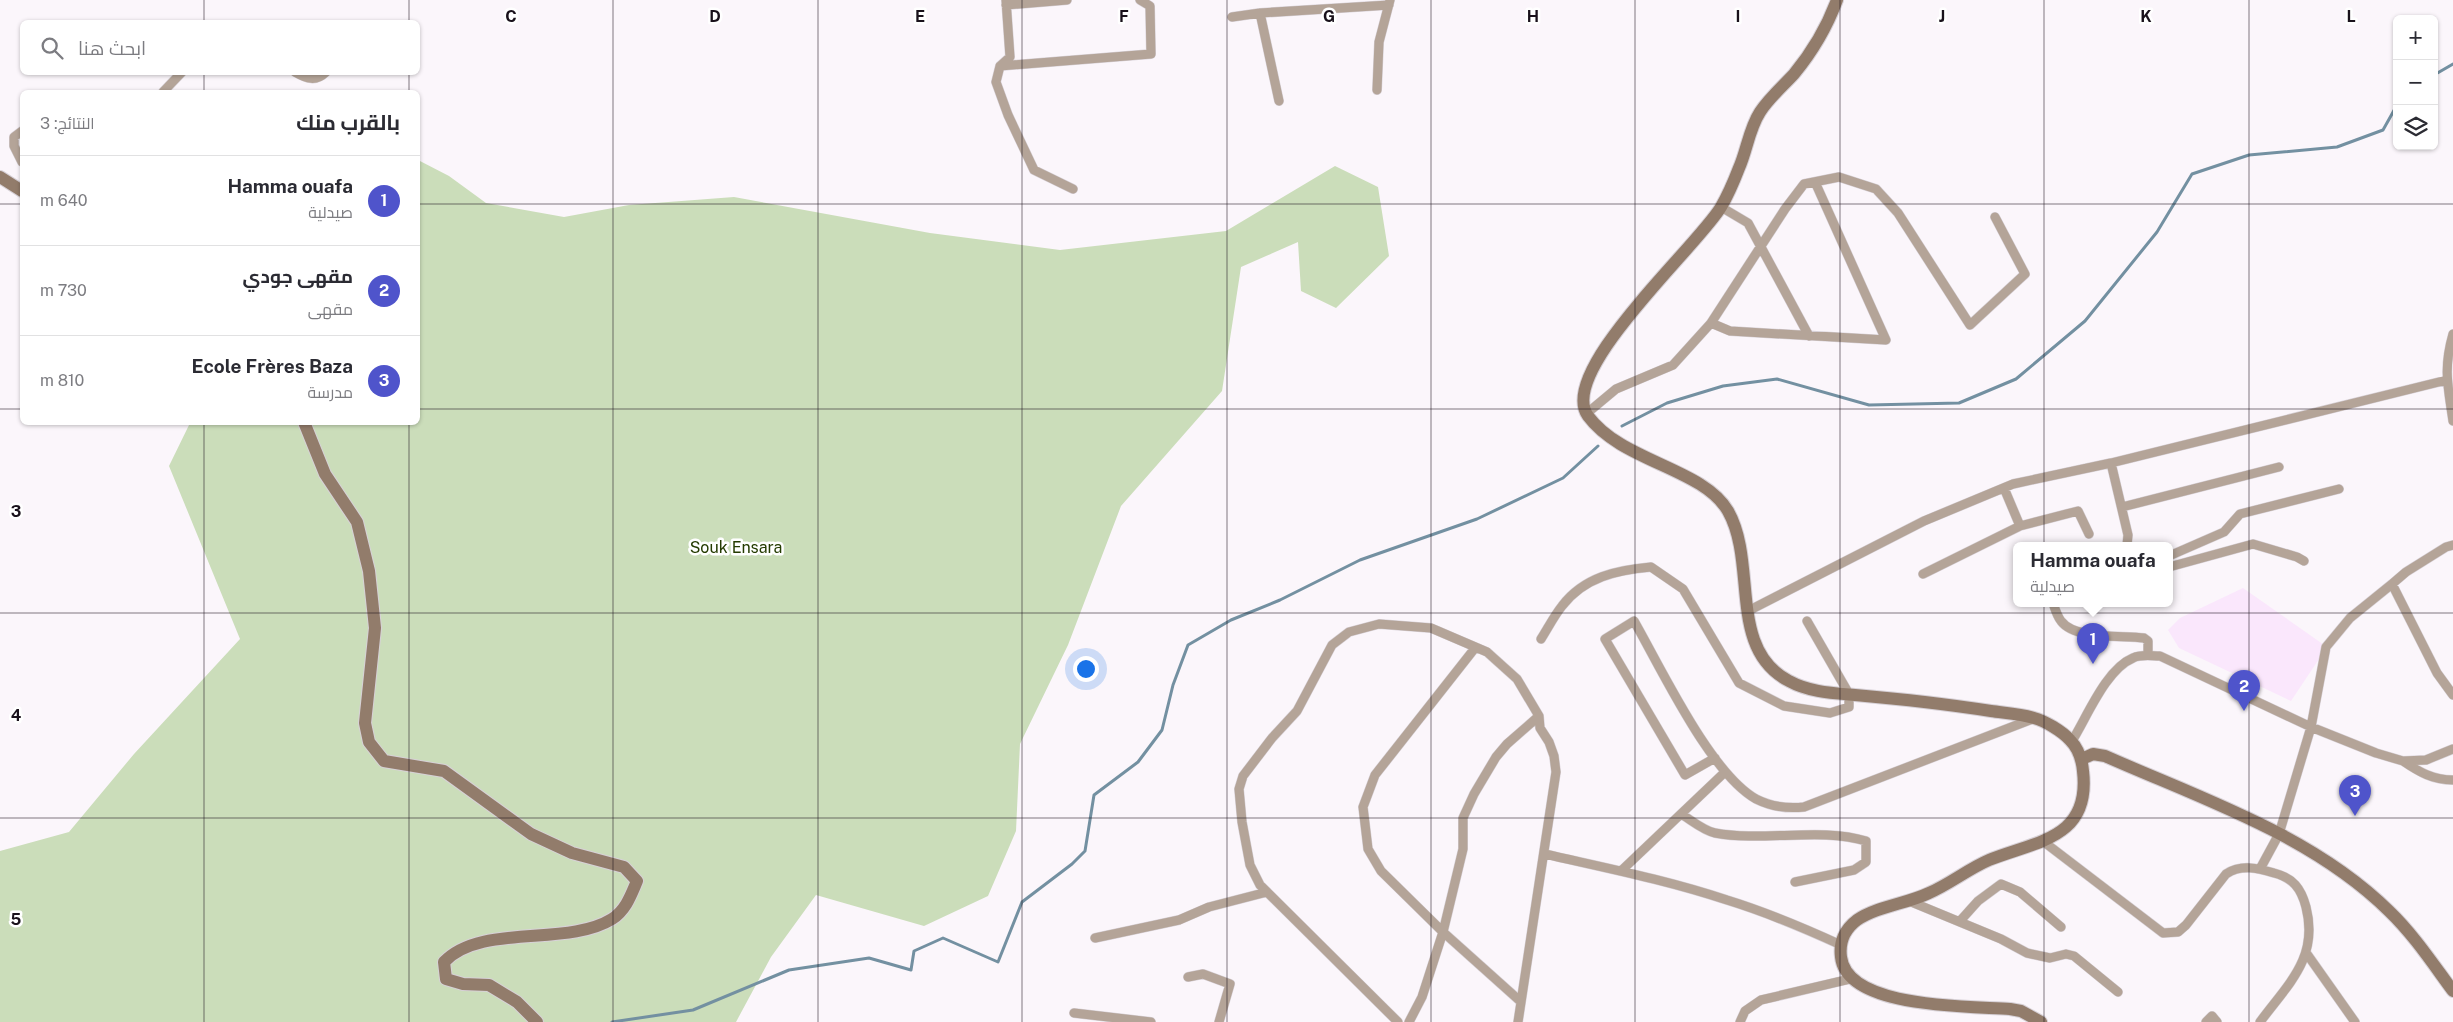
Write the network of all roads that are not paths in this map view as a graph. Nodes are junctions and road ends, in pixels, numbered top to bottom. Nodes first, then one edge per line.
1 (1067, 0) edge
2 (1140, 0) edge
3 (1837, 0) edge
4 (1006, 2) edge
5 (1390, 3) edge
6 (1260, 13) junction
7 (1232, 17) dead end
8 (1000, 66) junction
9 (179, 75) edge
10 (301, 75) edge
11 (323, 75) edge
12 (165, 90) edge
13 (1377, 90) dead end
14 (1279, 101) dead end
15 (20, 132) edge
16 (20, 158) edge
17 (0, 177) edge
18 (1815, 182) junction
19 (1073, 189) dead end
20 (20, 190) edge
21 (1721, 207) junction
22 (1995, 217) dead end
23 (1762, 247) junction
24 (1712, 323) junction
25 (2453, 334) edge
26 (1809, 336) junction
27 (2447, 380) junction
28 (1586, 414) junction
29 (2453, 421) edge
30 (305, 425) edge
31 (2111, 463) junction
32 (2278, 467) dead end
33 (2004, 488) junction
34 (2340, 489) dead end
35 (2122, 507) junction
36 (2020, 526) junction
37 (2089, 534) dead end
38 (2127, 542) edge
39 (2453, 545) edge
40 (2173, 554) edge
41 (2304, 561) dead end
42 (2173, 566) edge
43 (1923, 574) dead end
44 (2392, 584) junction
45 (2054, 607) edge
46 (1748, 612) junction
47 (1807, 622) dead end
48 (1542, 639) dead end
49 (1475, 648) junction
50 (2148, 655) junction
51 (1849, 694) junction
52 (2453, 695) edge
53 (1539, 716) junction
54 (2035, 718) junction
55 (2311, 727) junction
56 (2072, 741) junction
57 (2453, 749) edge
58 (1715, 758) junction
59 (2082, 759) junction
60 (2403, 761) junction
61 (1725, 772) junction
62 (2453, 780) edge
63 (1681, 814) junction
64 (2279, 834) junction
65 (2044, 842) junction
66 (1545, 854) junction
67 (2260, 869) junction
68 (1621, 871) junction
69 (1795, 882) dead end
70 (1267, 892) junction
71 (1909, 901) junction
72 (1960, 922) junction
73 (2061, 927) dead end
74 (1443, 932) junction
75 (1095, 938) dead end
76 (1841, 945) junction
77 (2307, 954) junction
78 (1188, 977) dead end
79 (1850, 979) junction
80 (2453, 991) edge
81 (2118, 992) dead end
82 (1520, 1001) junction
83 (1074, 1013) dead end
84 (537, 1022) edge
85 (1151, 1022) edge
86 (1219, 1022) edge
87 (1398, 1022) edge
88 (1409, 1022) edge
89 (1518, 1022) edge
90 (1740, 1022) edge
91 (2041, 1022) edge
92 (2206, 1022) edge
93 (2217, 1022) edge
94 (2260, 1022) edge
95 (2355, 1022) edge

1 - 4 street
2 - 8 street
3 - 21 main road
4 - 8 street
5 - 6 street
5 - 13 street
6 - 7 street
6 - 14 street
8 - 19 street
9 - 12 street
10 - 11 street
15 - 16 street
17 - 20 main road
18 - 22 street
18 - 23 street
18 - 26 street
21 - 23 street
21 - 28 main road
23 - 24 street
23 - 26 street
24 - 26 street
24 - 28 street
25 - 27 street
27 - 29 street
27 - 31 street
28 - 46 main road
30 - 84 main road
31 - 33 street
31 - 35 street
32 - 35 street
33 - 36 street
33 - 46 street
34 - 40 street
35 - 38 street
36 - 37 street
36 - 43 street
39 - 44 street
41 - 42 street
44 - 52 street
44 - 55 street
45 - 50 street
46 - 51 main road
47 - 51 street
48 - 51 street
49 - 53 street
49 - 70 street
49 - 74 street
50 - 55 street
50 - 56 street
51 - 54 main road
53 - 66 street
53 - 74 street
54 - 56 main road
54 - 61 street
55 - 60 street
55 - 64 street
56 - 59 main road
57 - 60 street
58 - 58 street
58 - 61 street
59 - 64 main road
59 - 65 main road
60 - 62 street
61 - 63 street
63 - 68 street
63 - 69 street
64 - 67 street
64 - 80 main road
65 - 67 street
65 - 71 main road
66 - 68 street
66 - 82 street
67 - 77 street
68 - 76 street
70 - 75 street
70 - 87 street
71 - 72 street
71 - 76 main road
72 - 73 street
72 - 81 street
74 - 82 street
74 - 88 street
76 - 79 main road
77 - 94 street
77 - 95 street
78 - 86 street
79 - 90 street
79 - 91 main road
82 - 89 street
83 - 85 street
92 - 93 street

